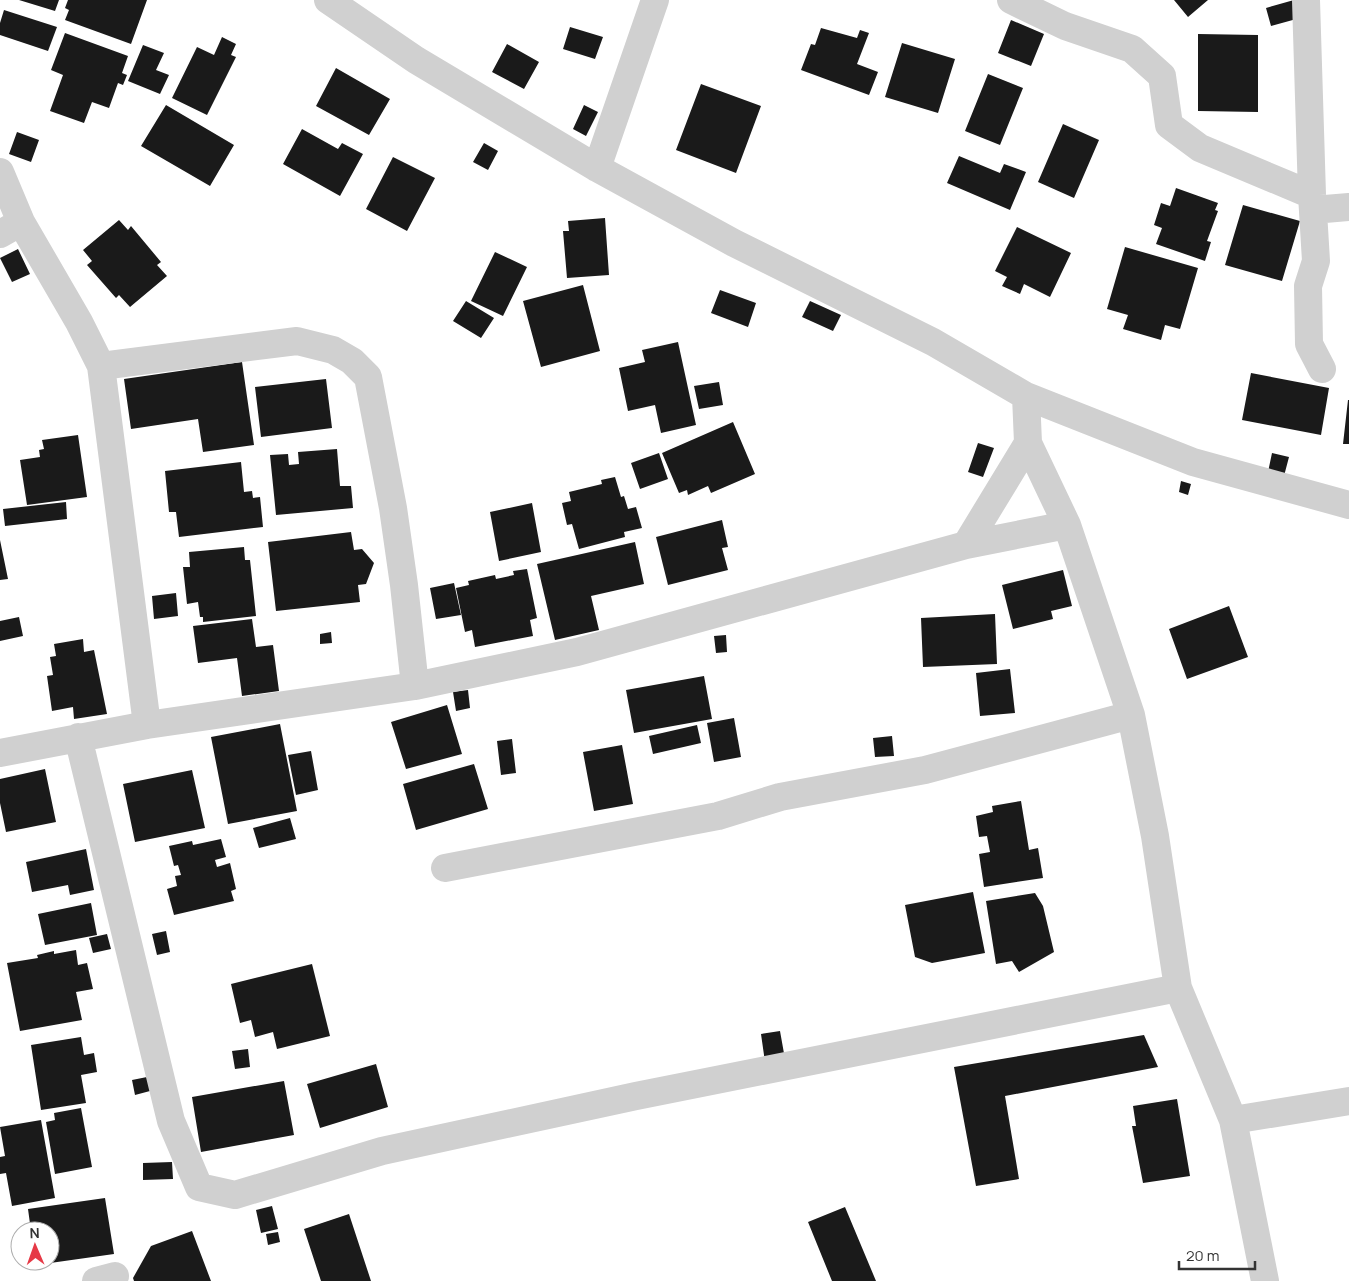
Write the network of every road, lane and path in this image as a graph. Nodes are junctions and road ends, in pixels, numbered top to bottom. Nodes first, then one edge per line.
1 (328, 0) edge
2 (656, 0) edge
3 (1011, 0) edge
4 (1306, 0) edge
5 (597, 168) junction
6 (0, 172) edge
7 (1312, 202) junction
8 (1349, 207) edge
9 (11, 228) edge
10 (101, 366) junction
11 (1322, 369) dead end
12 (1026, 396) junction
13 (1028, 443) junction
14 (1349, 505) edge
15 (1068, 525) junction
16 (966, 545) junction
17 (415, 686) junction
18 (1131, 715) junction
19 (147, 725) junction
20 (78, 737) junction
21 (0, 753) edge
22 (445, 868) dead end
23 (1178, 988) junction
24 (1349, 1101) edge
25 (1233, 1120) junction
26 (1265, 1281) edge

1 - 5 street
2 - 5 street
3 - 7 street
4 - 7 street
5 - 12 street
6 - 9 street
7 - 8 street
7 - 11 street
9 - 10 street
10 - 17 street
10 - 19 street
12 - 13 street
12 - 14 street
13 - 15 street
13 - 16 street
15 - 16 street
15 - 18 street
16 - 17 street
17 - 19 street
18 - 22 street
18 - 23 street
19 - 20 street
20 - 21 street
20 - 23 street
23 - 25 street
24 - 25 street
25 - 26 street

